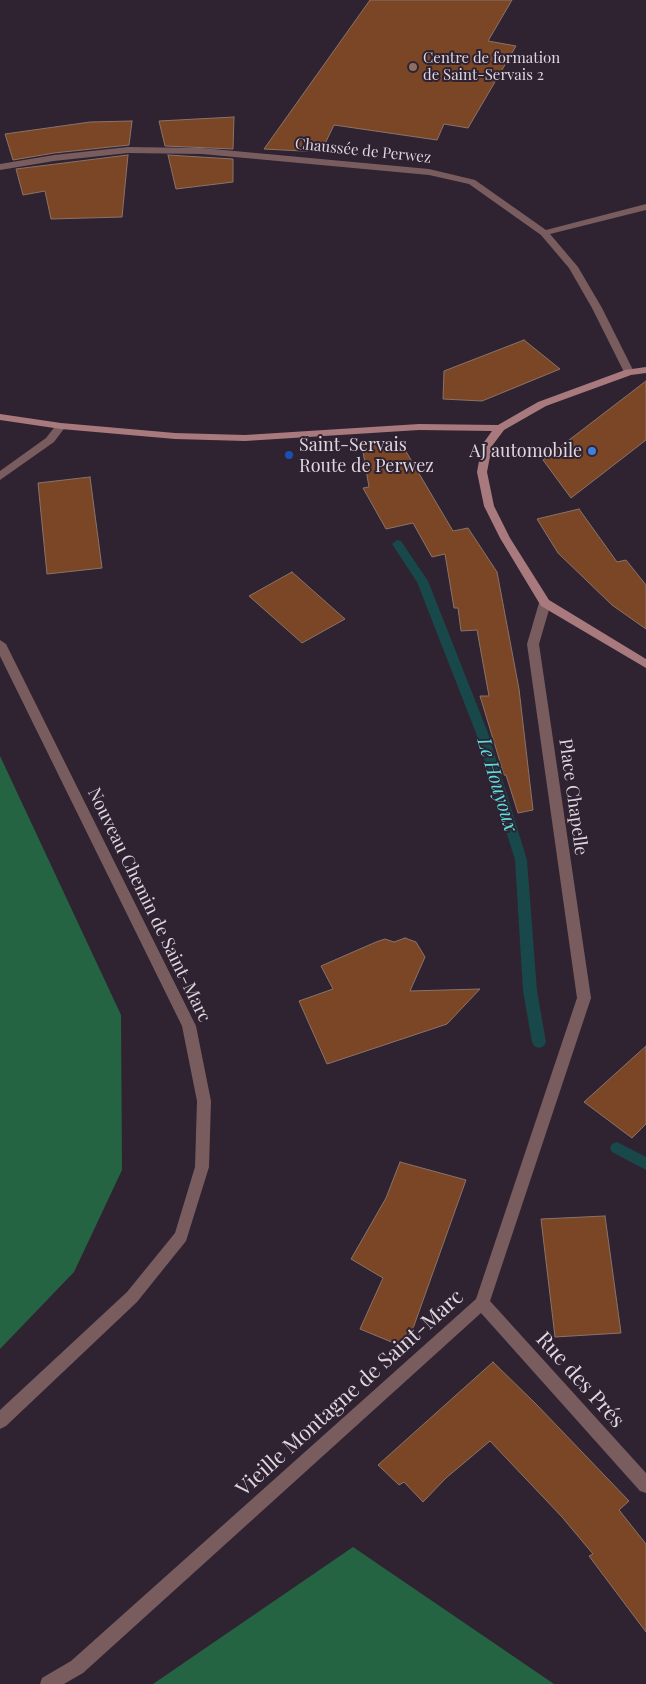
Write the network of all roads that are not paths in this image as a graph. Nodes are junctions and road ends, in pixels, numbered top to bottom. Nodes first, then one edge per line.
1 (0, 167) edge
2 (646, 207) edge
3 (544, 233) junction
4 (646, 370) edge
5 (629, 372) junction
6 (0, 416) edge
7 (61, 426) junction
8 (500, 428) junction
9 (0, 476) edge
10 (546, 603) junction
11 (0, 644) edge
12 (646, 664) edge
13 (584, 998) joint
14 (482, 1304) junction
15 (0, 1421) edge
16 (646, 1485) edge
17 (48, 1684) edge

1 - 3 street, Chaussée de Perwez
2 - 3 street
3 - 5 street, Chaussée de Perwez
4 - 5 main road
5 - 8 main road
6 - 7 main road
7 - 8 main road
7 - 9 street
8 - 10 main road
10 - 12 main road
10 - 13 street, Place Chapelle
11 - 15 street, Nouveau Chemin de Saint-Marc
13 - 14 street, Vieille Montagne de Saint-Marc
14 - 16 street, Rue des Prés
14 - 17 street, Vieille Montagne de Saint-Marc

